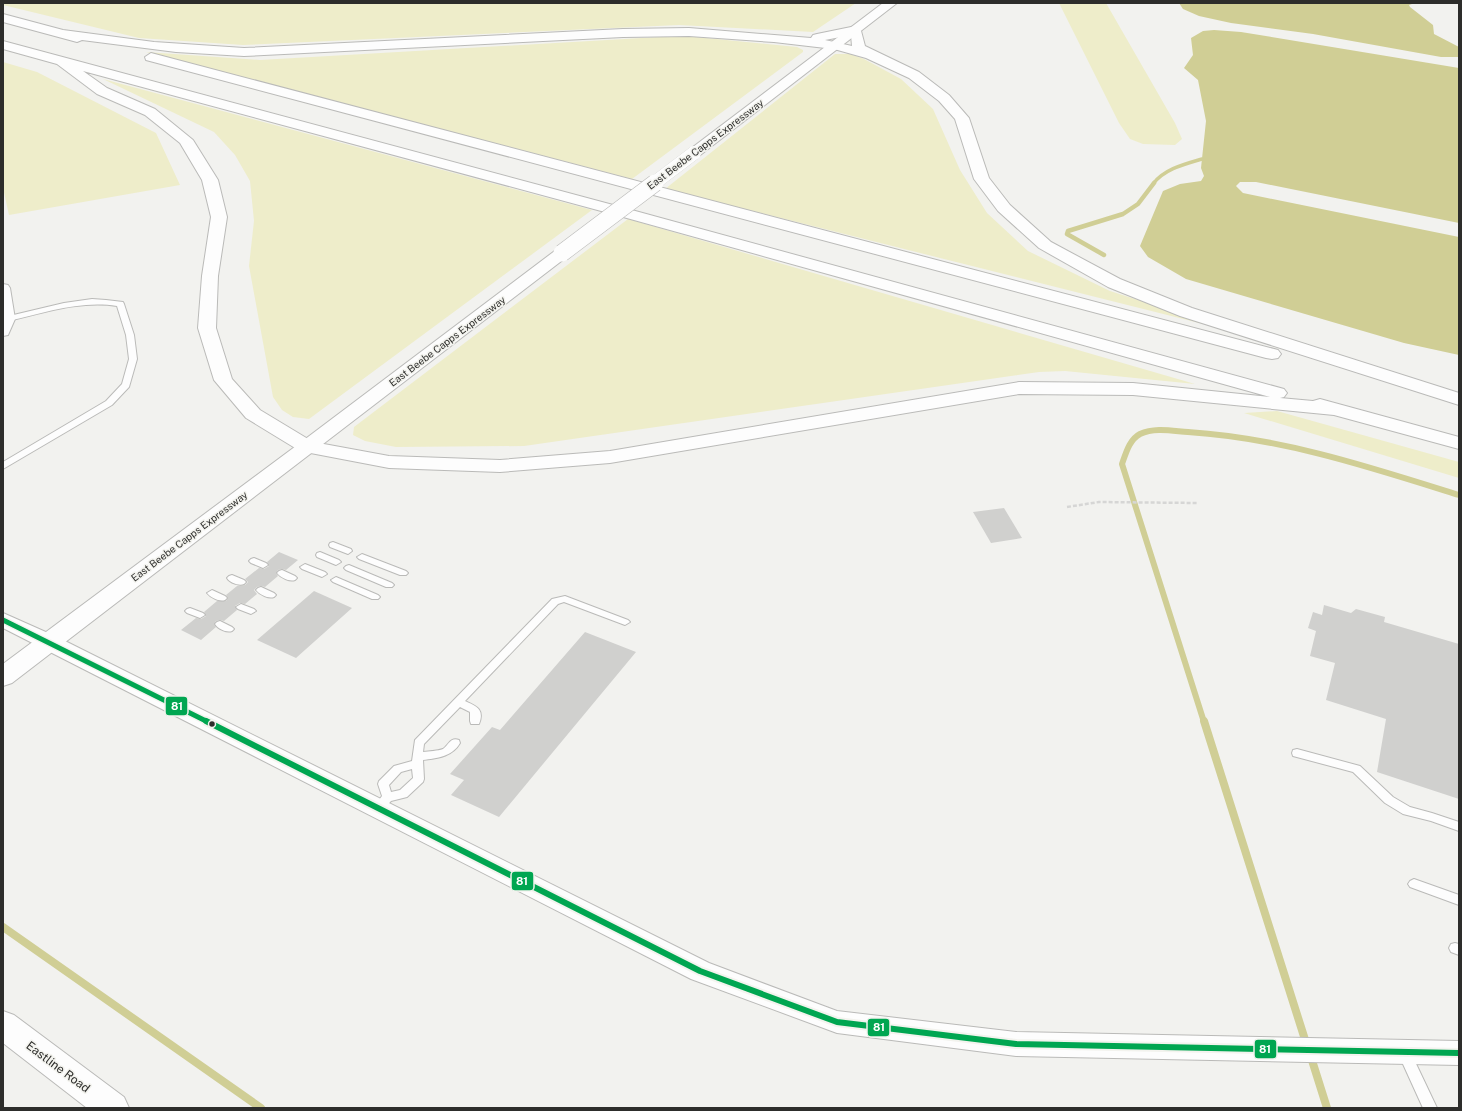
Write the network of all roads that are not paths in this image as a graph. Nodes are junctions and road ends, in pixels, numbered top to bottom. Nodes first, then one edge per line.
1 (891, 3) edge
2 (3, 18) edge
3 (856, 30) junction
4 (64, 34) junction
5 (788, 40) junction
6 (3, 45) edge
7 (835, 45) junction
8 (871, 55) junction
9 (62, 61) junction
10 (3, 288) edge
11 (5, 325) edge
12 (1459, 399) edge
13 (1459, 404) edge
14 (1334, 408) junction
15 (1459, 443) edge
16 (307, 447) junction
17 (3, 466) edge
18 (333, 545) dead end
19 (348, 551) dead end
20 (320, 555) dead end
21 (362, 557) dead end
22 (254, 561) dead end
23 (336, 562) dead end
24 (263, 565) dead end
25 (305, 567) dead end
26 (349, 568) dead end
27 (282, 573) dead end
28 (403, 573) dead end
29 (322, 574) dead end
30 (232, 578) dead end
31 (292, 578) dead end
32 (336, 580) dead end
33 (241, 582) dead end
34 (389, 585) dead end
35 (261, 590) dead end
36 (212, 594) dead end
37 (271, 595) dead end
38 (375, 597) dead end
39 (222, 598) dead end
40 (241, 607) dead end
41 (190, 611) dead end
42 (251, 611) dead end
43 (200, 615) dead end
44 (3, 620) edge
45 (625, 622) dead end
46 (220, 624) dead end
47 (229, 629) dead end
48 (50, 642) junction
49 (3, 678) edge
50 (458, 702) junction
51 (475, 721) dead end
52 (455, 743) dead end
53 (1297, 753) dead end
54 (418, 760) junction
55 (383, 802) junction
56 (1459, 827) edge
57 (1414, 884) dead end
58 (1459, 900) edge
59 (3, 1026) edge
60 (1403, 1052) junction
61 (1459, 1053) edge
62 (113, 1108) edge
63 (1430, 1108) edge

1 - 3 main road, East Beebe Capps Expressway
2 - 4 main road
3 - 5 main road
3 - 7 main road, East Beebe Capps Expressway
3 - 8 main road
4 - 5 main road
4 - 13 main road
5 - 7 main road
6 - 9 main road
7 - 8 main road
7 - 16 main road, East Beebe Capps Expressway, bridge
8 - 12 main road
9 - 14 main road
9 - 16 main road
10 - 11 street
11 - 17 lane
14 - 15 main road
14 - 16 main road
16 - 48 main road, East Beebe Capps Expressway
18 - 19 lane
20 - 23 lane
21 - 28 lane
22 - 24 lane
25 - 29 lane
26 - 34 lane
27 - 31 lane
30 - 33 lane
32 - 38 lane
35 - 37 lane
36 - 39 lane
40 - 42 lane
41 - 43 lane
44 - 48 street
45 - 50 lane
46 - 47 lane
48 - 49 main road, East Beebe Capps Expressway
48 - 55 street
50 - 51 lane
50 - 54 lane
52 - 54 lane
53 - 56 lane
54 - 55 lane
54 - 55 lane
55 - 60 street
57 - 58 lane
59 - 62 main road, Eastline Road
60 - 61 street
60 - 63 lane

